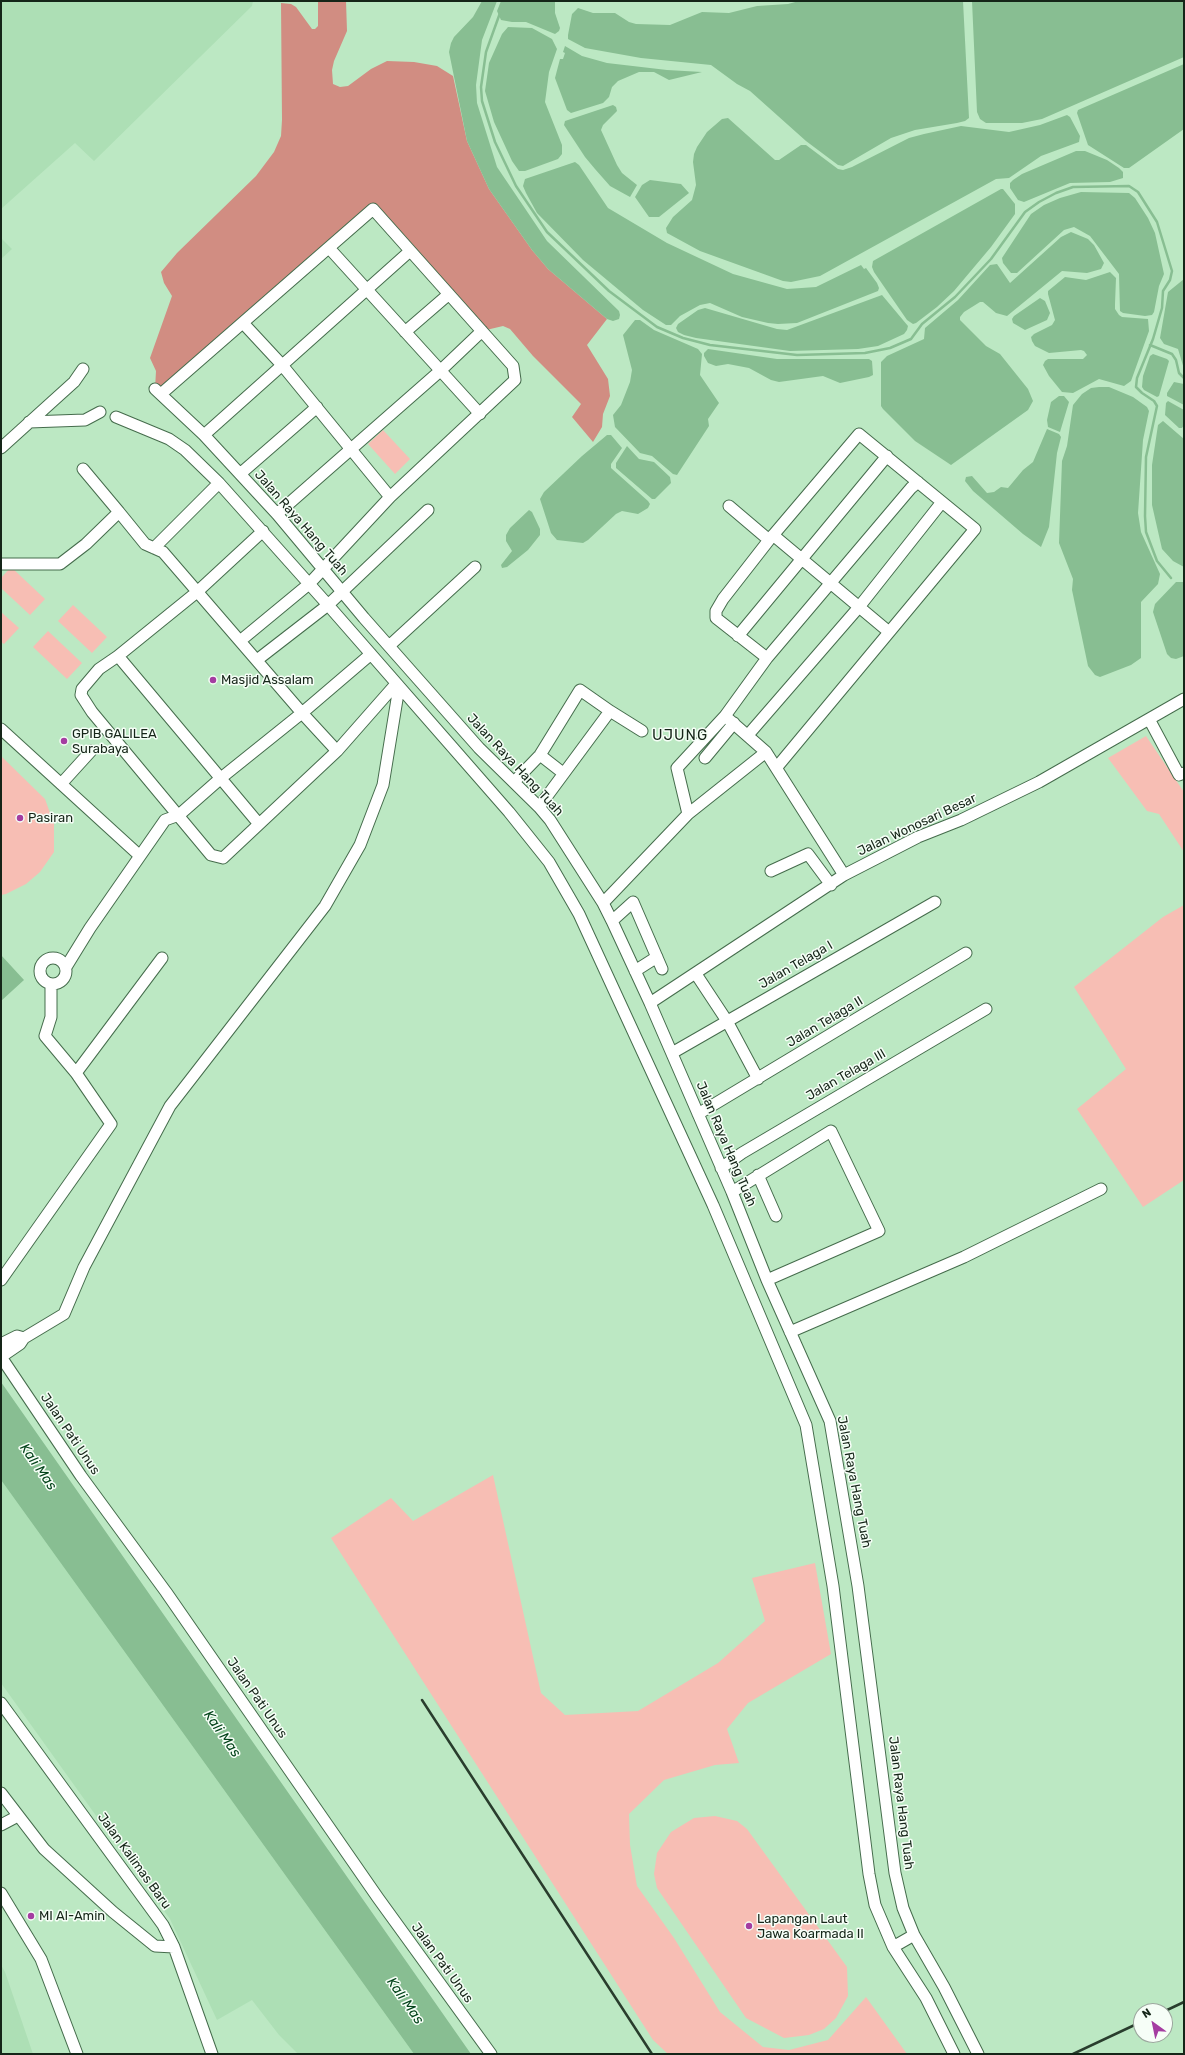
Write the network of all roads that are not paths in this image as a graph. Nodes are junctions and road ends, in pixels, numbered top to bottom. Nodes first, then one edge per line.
1 (329, 248) junction
2 (410, 251) junction
3 (367, 290) junction
4 (449, 294) junction
5 (243, 323) junction
6 (482, 331) junction
7 (404, 332) junction
8 (282, 365) junction
9 (84, 369) dead end
10 (440, 371) junction
11 (317, 407) junction
12 (100, 412) dead end
13 (480, 414) junction
14 (116, 417) dead end
15 (29, 422) junction
16 (204, 435) junction
17 (1, 448) edge
18 (351, 449) junction
19 (887, 456) junction
20 (82, 469) dead end
21 (240, 474) junction
22 (918, 482) junction
23 (219, 483) junction
24 (390, 497) junction
25 (942, 502) junction
26 (729, 506) dead end
27 (428, 510) dead end
28 (119, 512) junction
29 (277, 514) junction
30 (262, 531) junction
31 (771, 537) junction
32 (154, 548) junction
33 (802, 559) junction
34 (1, 564) edge
35 (475, 567) dead end
36 (324, 569) junction
37 (830, 583) junction
38 (310, 584) junction
39 (197, 592) junction
40 (342, 592) junction
41 (328, 605) junction
42 (859, 607) junction
43 (889, 632) junction
44 (738, 636) junction
45 (240, 641) junction
46 (389, 646) junction
47 (371, 654) junction
48 (118, 656) junction
49 (767, 658) junction
50 (257, 660) junction
51 (398, 686) junction
52 (1184, 699) edge
53 (610, 710) junction
54 (302, 713) junction
55 (725, 716) junction
56 (1149, 719) junction
57 (734, 723) junction
58 (1, 729) edge
59 (642, 731) dead end
60 (748, 734) junction
61 (91, 750) dead end
62 (337, 751) junction
63 (766, 752) junction
64 (540, 755) junction
65 (705, 758) dead end
66 (777, 767) junction
67 (563, 773) junction
68 (1182, 774) edge
69 (220, 778) junction
70 (515, 781) junction
71 (61, 784) junction
72 (539, 807) junction
73 (688, 814) junction
74 (179, 815) junction
75 (259, 824) junction
76 (140, 856) junction
77 (771, 871) dead end
78 (844, 875) junction
79 (831, 885) junction
80 (935, 902) dead end
81 (603, 903) junction
82 (612, 921) junction
83 (966, 953) dead end
84 (657, 957) junction
85 (162, 958) dead end
86 (66, 967) junction
87 (662, 969) dead end
88 (635, 971) junction
89 (696, 974) junction
90 (51, 985) junction
91 (650, 1003) junction
92 (986, 1009) dead end
93 (726, 1021) junction
94 (672, 1053) junction
95 (76, 1073) junction
96 (758, 1079) junction
97 (698, 1114) junction
98 (721, 1168) junction
99 (758, 1175) junction
100 (1100, 1189) dead end
101 (732, 1192) junction
102 (776, 1216) dead end
103 (1, 1280) edge
104 (767, 1280) junction
105 (790, 1332) junction
106 (24, 1338) junction
107 (1, 1344) edge
108 (1, 1357) edge
109 (1, 1703) edge
110 (1, 1793) edge
111 (18, 1816) junction
112 (1, 1826) edge
113 (1, 1893) edge
114 (914, 1935) junction
115 (174, 1947) junction
116 (893, 1947) junction
117 (77, 2054) edge
118 (212, 2054) edge
119 (491, 2054) edge
120 (954, 2054) edge
121 (978, 2054) edge

1 - 2 street
1 - 3 street
1 - 5 street
2 - 3 street
2 - 4 street
3 - 7 street
3 - 8 street
4 - 6 street
4 - 7 street
5 - 8 street
5 - 16 street, Jalan Raya Hang Tuah
6 - 10 street
6 - 13 street
7 - 10 street
8 - 11 street
8 - 16 street
9 - 15 street
10 - 13 street
10 - 18 street
11 - 18 street
11 - 21 street
12 - 15 street
13 - 24 street
14 - 23 street
15 - 17 street
16 - 21 street, Jalan Raya Hang Tuah
18 - 24 street
18 - 29 street
19 - 22 street
19 - 31 street
19 - 33 street
20 - 28 street
21 - 29 street, Jalan Raya Hang Tuah
22 - 25 street
22 - 37 street
23 - 30 street
23 - 32 street
24 - 36 street
25 - 42 street
25 - 43 street
26 - 31 street
27 - 40 street
28 - 32 street
28 - 34 street
29 - 36 street, Jalan Raya Hang Tuah
30 - 38 street
30 - 39 street
31 - 33 street
31 - 44 street
32 - 39 street
33 - 37 street
33 - 44 street
35 - 46 street
36 - 38 street
36 - 40 street, Jalan Raya Hang Tuah
37 - 42 street
37 - 49 street
38 - 41 street
38 - 45 street
39 - 45 street
39 - 48 street
40 - 41 street
40 - 46 street, Jalan Raya Hang Tuah
41 - 47 street
41 - 50 street
42 - 43 street
42 - 60 street
43 - 66 street
44 - 49 street
45 - 50 street
46 - 70 street, Jalan Raya Hang Tuah
47 - 51 street
47 - 54 street
48 - 69 street
48 - 74 street
49 - 55 street
50 - 54 street
51 - 62 street
51 - 106 street
51 - 116 street
52 - 56 street, Jalan Wonosari Besar
53 - 59 street
53 - 64 street
53 - 67 street
54 - 62 street
54 - 69 street
55 - 57 street
55 - 73 street
56 - 68 street
56 - 78 street, Jalan Wonosari Besar
57 - 60 street
57 - 65 street
58 - 71 street
60 - 63 street
61 - 71 street
62 - 75 street
63 - 66 street
63 - 73 street
64 - 67 street
64 - 70 street
66 - 78 street
67 - 72 street
69 - 74 street
69 - 75 street
70 - 72 street, Jalan Raya Hang Tuah
71 - 76 street
72 - 81 street, Jalan Raya Hang Tuah
73 - 81 street
74 - 75 street
74 - 76 street
76 - 86 street
77 - 79 street
78 - 79 street, Jalan Wonosari Besar
79 - 89 street, Jalan Wonosari Besar
80 - 93 street, Jalan Telaga I
81 - 82 street, Jalan Raya Hang Tuah
82 - 84 street
82 - 88 street, Jalan Raya Hang Tuah
83 - 96 street, Jalan Telaga II
84 - 87 street
84 - 88 street
85 - 95 street
86 - 90 street
86 - 90 street
88 - 91 street, Jalan Raya Hang Tuah
89 - 91 street, Jalan Wonosari Besar
89 - 93 street
90 - 95 street
91 - 94 street, Jalan Raya Hang Tuah
92 - 98 street, Jalan Telaga III
93 - 94 street, Jalan Telaga I
93 - 96 street
94 - 97 street, Jalan Raya Hang Tuah
95 - 103 street
96 - 97 street, Jalan Telaga II
97 - 98 street, Jalan Raya Hang Tuah
98 - 101 street, Jalan Raya Hang Tuah
99 - 101 street
99 - 102 street
99 - 104 street
100 - 105 street
101 - 104 street, Jalan Raya Hang Tuah
104 - 105 street, Jalan Raya Hang Tuah
105 - 114 street, Jalan Raya Hang Tuah
106 - 107 street
106 - 108 street
108 - 119 street, Jalan Pati Unus
109 - 115 street, Jalan Kalimas Baru
110 - 111 street
111 - 112 street
111 - 115 street
113 - 117 street
114 - 116 street
114 - 121 street, Jalan Raya Hang Tuah
115 - 118 street, Jalan Kalimas Baru
116 - 120 street

